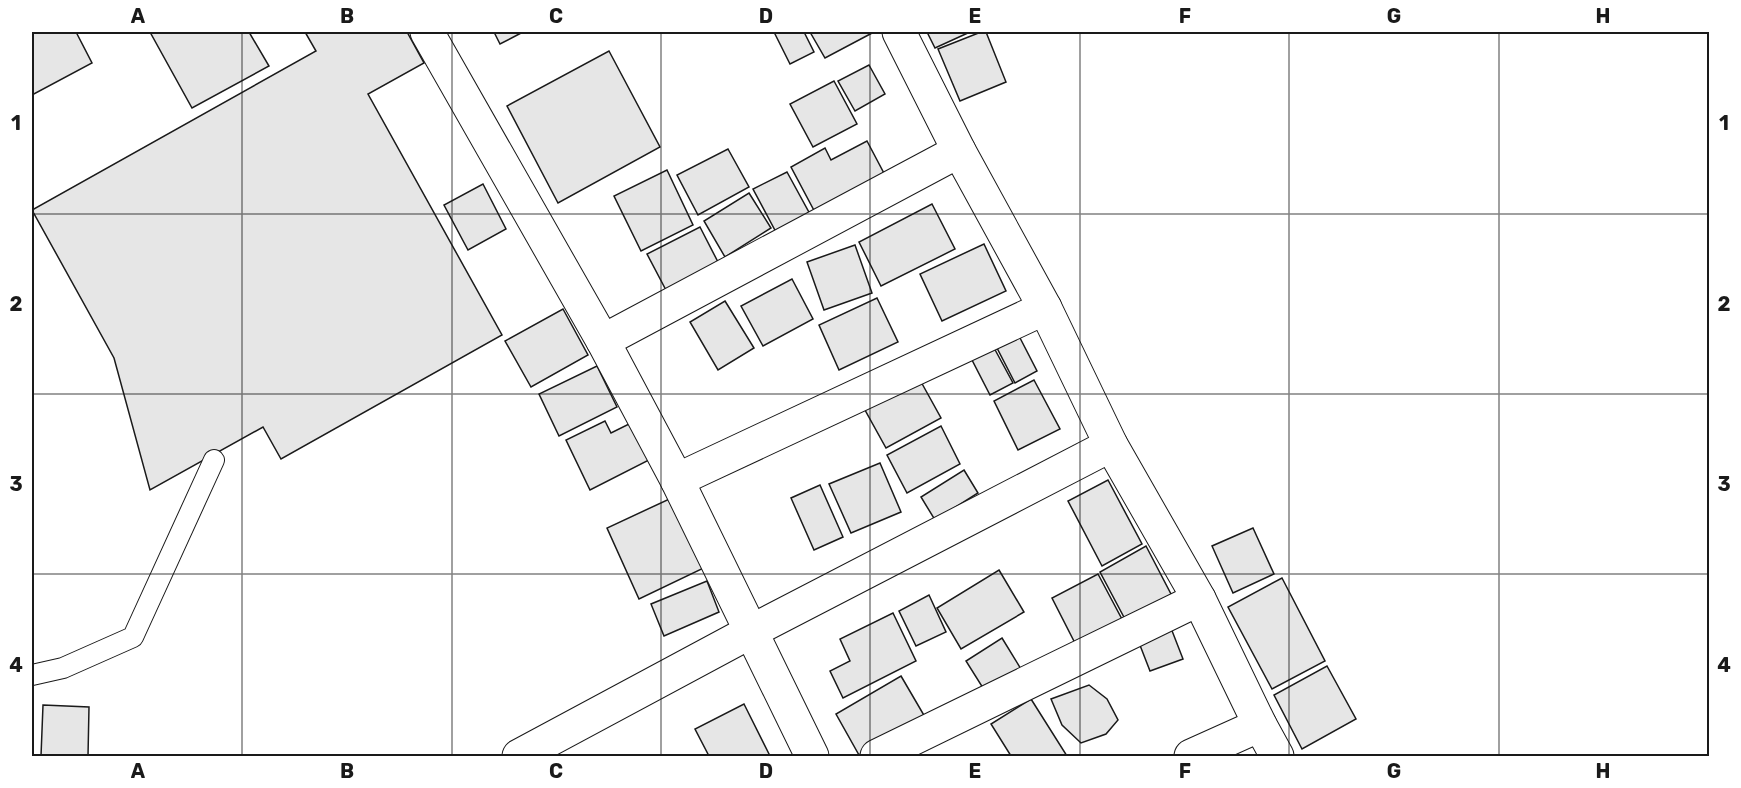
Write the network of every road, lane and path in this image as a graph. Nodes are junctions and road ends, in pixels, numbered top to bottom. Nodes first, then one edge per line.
1 (427, 32) edge
2 (899, 32) edge
3 (959, 152) junction
4 (1045, 308) junction
5 (603, 341) junction
6 (1111, 445) junction
7 (214, 460) dead end
8 (677, 480) junction
9 (1199, 599) junction
10 (750, 632) junction
11 (32, 675) edge
12 (1260, 725) junction
13 (519, 756) edge
14 (812, 756) edge
15 (877, 756) edge
16 (1191, 756) edge
17 (1278, 756) edge

1 - 5 street
2 - 3 street
3 - 4 street
3 - 5 street
4 - 6 street
4 - 8 street
5 - 8 street
6 - 9 street
6 - 10 street
7 - 11 lane
8 - 10 street
9 - 12 street
9 - 15 street
10 - 13 street
10 - 14 street
12 - 16 street
12 - 17 street

